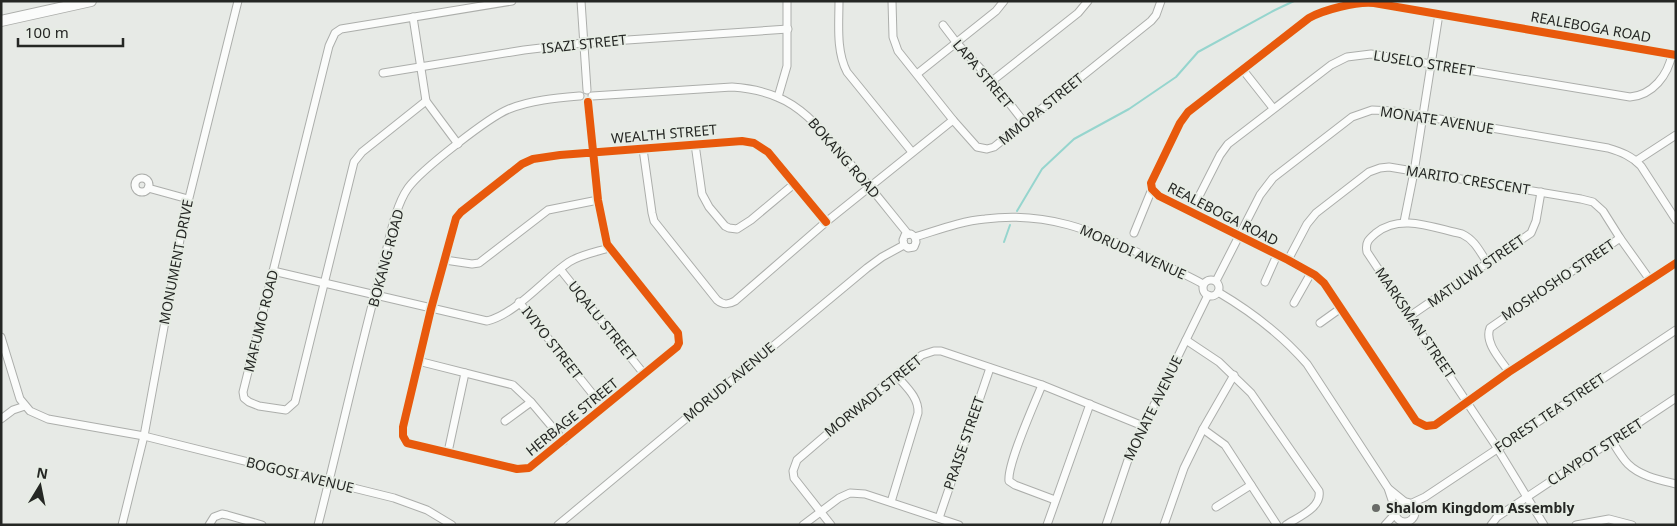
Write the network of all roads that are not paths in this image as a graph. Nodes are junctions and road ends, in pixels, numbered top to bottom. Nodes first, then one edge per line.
1 (91, 1) edge
2 (238, 1) edge
3 (512, 1) edge
4 (581, 1) edge
5 (787, 1) edge
6 (839, 1) edge
7 (892, 1) edge
8 (1004, 1) edge
9 (1088, 1) edge
10 (1161, 1) edge
11 (1439, 14) junction
12 (413, 18) junction
13 (1, 21) edge
14 (942, 25) dead end
15 (788, 29) junction
16 (956, 42) junction
17 (583, 43) junction
18 (1674, 55) edge
19 (1430, 63) junction
20 (420, 67) junction
21 (1243, 70) junction
22 (383, 73) dead end
23 (917, 74) junction
24 (992, 81) junction
25 (587, 90) junction
26 (580, 96) junction
27 (778, 97) junction
28 (590, 99) junction
29 (426, 101) junction
30 (1273, 108) junction
31 (1423, 116) junction
32 (953, 120) junction
33 (1024, 122) junction
34 (1676, 135) edge
35 (458, 144) junction
36 (695, 144) junction
37 (643, 149) junction
38 (594, 152) junction
39 (912, 152) junction
40 (1636, 161) junction
41 (1414, 172) junction
42 (794, 184) junction
43 (870, 186) junction
44 (148, 188) dead end
45 (1152, 189) junction
46 (1541, 192) junction
47 (188, 199) junction
48 (598, 200) junction
49 (1191, 212) junction
50 (1676, 220) edge
51 (826, 222) junction
52 (1404, 222) junction
53 (1134, 233) dead end
54 (912, 235) junction
55 (1238, 236) junction
56 (1620, 238) junction
57 (904, 245) junction
58 (609, 248) junction
59 (1277, 255) junction
60 (445, 260) junction
61 (1288, 260) junction
62 (1488, 264) junction
63 (1676, 264) edge
64 (560, 269) junction
65 (273, 271) junction
66 (1310, 272) junction
67 (1650, 280) junction
68 (1216, 281) junction
69 (1265, 282) dead end
70 (323, 283) junction
71 (1204, 284) junction
72 (1218, 292) junction
73 (375, 295) junction
74 (1208, 296) junction
75 (519, 302) junction
76 (1294, 303) dead end
77 (1341, 308) junction
78 (431, 310) junction
79 (1410, 316) junction
80 (1320, 323) dead end
81 (1676, 330) edge
82 (1, 337) edge
83 (1186, 340) junction
84 (418, 361) junction
85 (990, 368) junction
86 (465, 372) junction
87 (1509, 372) junction
88 (644, 374) junction
89 (896, 375) junction
90 (1234, 376) junction
91 (1042, 386) junction
92 (1676, 398) edge
93 (530, 402) junction
94 (1467, 402) junction
95 (1090, 404) junction
96 (25, 406) junction
97 (603, 406) junction
98 (1, 420) edge
99 (505, 422) dead end
100 (1143, 426) junction
101 (1203, 429) junction
102 (144, 436) junction
103 (564, 441) junction
104 (1612, 441) junction
105 (412, 444) joint
106 (1497, 449) junction
107 (448, 452) junction
108 (329, 482) junction
109 (1251, 484) junction
110 (1676, 484) edge
111 (1388, 488) junction
112 (1528, 496) junction
113 (1055, 500) junction
114 (891, 502) junction
115 (1410, 505) junction
116 (1216, 507) dead end
117 (820, 512) junction
118 (939, 518) junction
119 (1403, 518) edge
120 (122, 525) edge
121 (209, 525) edge
122 (262, 525) edge
123 (318, 525) edge
124 (452, 525) edge
125 (558, 525) edge
126 (803, 525) edge
127 (831, 525) edge
128 (958, 525) edge
129 (1047, 525) edge
130 (1106, 525) edge
131 (1164, 525) edge
132 (1277, 525) edge
133 (1286, 525) edge
134 (1386, 525) edge
135 (1416, 525) edge
136 (1491, 525) edge
137 (1544, 525) edge
138 (1576, 525) edge
139 (1632, 525) edge

1 - 13 highway
2 - 47 street, MONUMENT DRIVE
3 - 12 street, MAFUMO ROAD
4 - 17 street
5 - 15 street
6 - 39 street
7 - 23 street, MMOPA STREET
8 - 16 street
9 - 24 street
10 - 33 street, MMOPA STREET
11 - 18 street, REALEBOGA ROAD
11 - 19 street
11 - 21 street, REALEBOGA ROAD
12 - 20 street
12 - 65 street, MAFUMO ROAD
14 - 16 street, LAPA STREET
15 - 17 street, ISAZI STREET
15 - 27 street
16 - 23 street
16 - 24 street, LAPA STREET
17 - 20 street, ISAZI STREET
17 - 25 street
18 - 19 street, LUSELO STREET
19 - 30 street, LUSELO STREET
19 - 31 street
20 - 22 street, ISAZI STREET
20 - 29 street
21 - 30 street
21 - 45 street, REALEBOGA ROAD
23 - 32 street, MMOPA STREET
24 - 33 street, LAPA STREET
25 - 26 street
25 - 28 street
26 - 28 street
26 - 35 street, BOKANG ROAD
27 - 28 street, BOKANG ROAD
27 - 43 street, BOKANG ROAD
28 - 38 street
29 - 35 street
29 - 70 street, MAFUMO ROAD
30 - 49 street, LUSELO STREET
31 - 40 street, MONATE AVENUE
31 - 41 street
31 - 55 street, MONATE AVENUE
32 - 33 street, MMOPA STREET
32 - 39 street
34 - 40 street
35 - 73 street, BOKANG ROAD
36 - 37 street, WEALTH STREET
36 - 42 street, WEALTH STREET
36 - 42 street
37 - 38 street, WEALTH STREET
37 - 51 street
38 - 48 street
38 - 60 street, WEALTH STREET
39 - 43 street
40 - 50 street, MONATE AVENUE
41 - 46 street, MARITO CRESCENT
41 - 52 street
41 - 61 street, MARITO CRESCENT
42 - 51 street, WEALTH STREET
43 - 51 street
43 - 54 street, BOKANG ROAD
44 - 47 street
45 - 49 street, REALEBOGA ROAD
45 - 53 street
46 - 56 street, MARITO CRESCENT
46 - 62 street, MATULWI STREET
47 - 102 street, MONUMENT DRIVE
48 - 58 street
48 - 60 street
49 - 55 street, REALEBOGA ROAD
52 - 62 street, MARKSMAN STREET
52 - 79 street, MARKSMAN STREET
54 - 57 street
54 - 57 street, MORUDI AVENUE
54 - 71 street, MORUDI AVENUE
55 - 59 street, REALEBOGA ROAD
55 - 68 street, MONATE AVENUE
56 - 67 street, MARITO CRESCENT
56 - 87 street, MOSHOSHO STREET
57 - 125 street, MORUDI AVENUE
58 - 64 street
58 - 88 street, HERBAGE STREET
59 - 61 street, REALEBOGA ROAD
59 - 69 street
60 - 78 street, WEALTH STREET
61 - 66 street, REALEBOGA ROAD
62 - 79 street, MATULWI STREET
63 - 67 street, REALEBOGA ROAD
64 - 75 street
64 - 88 street, UQALU STREET
65 - 70 street
65 - 70 street, MAFUMO ROAD
66 - 76 street
66 - 77 street, REALEBOGA ROAD
67 - 87 street, REALEBOGA ROAD
68 - 71 street
68 - 72 street
70 - 73 street
71 - 74 street
72 - 74 street
72 - 111 street
73 - 78 street
73 - 108 street, BOKANG ROAD
74 - 83 street, MONATE AVENUE
75 - 78 street
75 - 97 street, IVIYO STREET
77 - 80 street
77 - 94 street, REALEBOGA ROAD
78 - 84 street, WEALTH STREET
79 - 94 street, MARKSMAN STREET
81 - 106 street, FOREST TEA STREET
82 - 96 street
83 - 90 street
83 - 100 street, MONATE AVENUE
84 - 86 street
84 - 105 street, WEALTH STREET
85 - 89 street, MORWADI STREET
85 - 91 street, MORWADI STREET
85 - 118 street, PRAISE STREET
86 - 93 street
86 - 107 street
87 - 94 street, REALEBOGA ROAD
88 - 97 street, HERBAGE STREET
89 - 114 street
89 - 117 street, MORWADI STREET
90 - 101 street
90 - 133 street
91 - 95 street, MORWADI STREET
91 - 113 street
92 - 104 street, CLAYPOT STREET
93 - 99 street
93 - 103 street
94 - 106 street, MARKSMAN STREET
95 - 100 street, MORWADI STREET
95 - 113 street
96 - 98 street
96 - 102 street, BOGOSI AVENUE
97 - 103 street, HERBAGE STREET
100 - 130 street, MONATE AVENUE
101 - 109 street
101 - 131 street
102 - 108 street, BOGOSI AVENUE
102 - 120 street, MONUMENT DRIVE
103 - 107 street, HERBAGE STREET
104 - 110 street
104 - 112 street, CLAYPOT STREET
105 - 107 street, HERBAGE STREET
106 - 112 street, MARKSMAN STREET
106 - 115 street, FOREST TEA STREET
108 - 123 street, BOKANG ROAD
108 - 124 street, BOGOSI AVENUE
109 - 116 street
109 - 132 street
111 - 115 street
111 - 119 street
112 - 136 street, CLAYPOT STREET
112 - 137 street, MARKSMAN STREET
113 - 129 street
114 - 117 street
114 - 118 street
115 - 119 street
115 - 119 street, FOREST TEA STREET
117 - 126 street
117 - 127 street, MORWADI STREET
118 - 128 street
119 - 134 street
119 - 135 street
121 - 122 street
138 - 139 street

